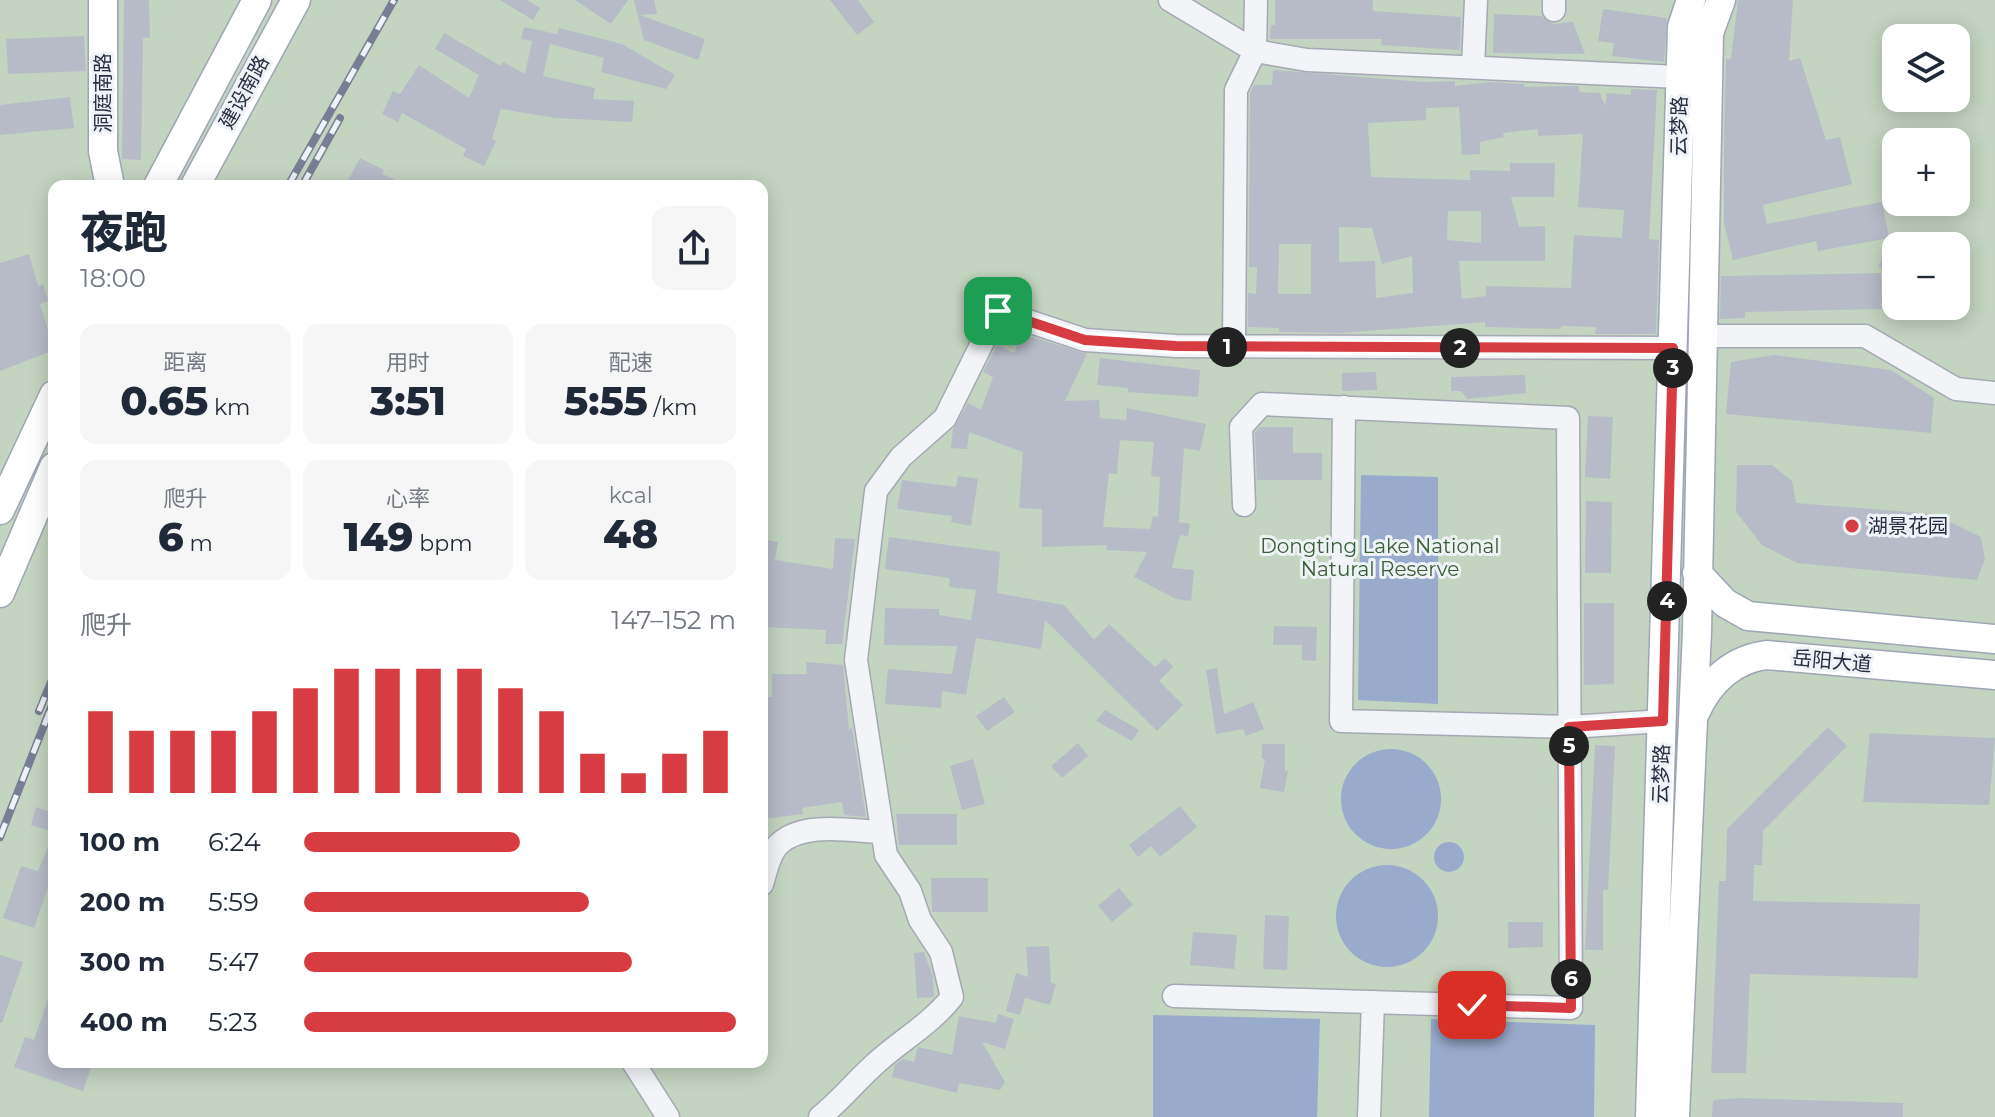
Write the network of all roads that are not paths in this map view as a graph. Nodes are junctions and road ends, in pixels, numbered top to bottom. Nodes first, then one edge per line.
1 (103, 0) edge
2 (257, 0) edge
3 (296, 0) edge
4 (1170, 0) edge
5 (1256, 0) edge
6 (1476, 0) edge
7 (1691, 0) edge
8 (1721, 0) edge
9 (1255, 51) junction
10 (1473, 67) junction
11 (1680, 77) junction
12 (109, 180) edge
13 (161, 180) edge
14 (198, 180) edge
15 (1701, 336) junction
16 (1234, 347) junction
17 (1673, 348) junction
18 (1995, 393) edge
19 (1344, 407) junction
20 (48, 408) edge
21 (48, 481) edge
22 (1244, 505) dead end
23 (0, 510) edge
24 (1697, 573) junction
25 (0, 593) edge
26 (1995, 639) edge
27 (1995, 675) edge
28 (1694, 714) junction
29 (1663, 721) junction
30 (1569, 727) junction
31 (882, 832) junction
32 (768, 868) edge
33 (1174, 996) dead end
34 (1373, 1002) junction
35 (637, 1068) edge
36 (668, 1117) edge
37 (820, 1117) edge
38 (1369, 1117) edge
39 (1650, 1117) edge
40 (1675, 1117) edge

1 - 12 main road, 洞庭南路
2 - 13 main road, 建设南路
3 - 14 main road, 建设南路
4 - 9 street
5 - 9 street
6 - 10 street
7 - 11 main road, 云梦路
8 - 15 main road
9 - 10 street
9 - 16 street
10 - 11 street
11 - 17 main road, 云梦路
15 - 18 street
15 - 24 main road
16 - 17 street
16 - 31 street
17 - 29 main road, 云梦路
19 - 22 street
19 - 30 street
19 - 30 street
20 - 23 main road
21 - 25 main road
24 - 26 main road, 岳阳大道
24 - 28 main road
27 - 28 main road, 岳阳大道
28 - 40 main road
29 - 30 street
29 - 39 main road, 云梦路
30 - 34 street
31 - 32 street
31 - 37 street
33 - 34 street
34 - 38 street
35 - 36 street

